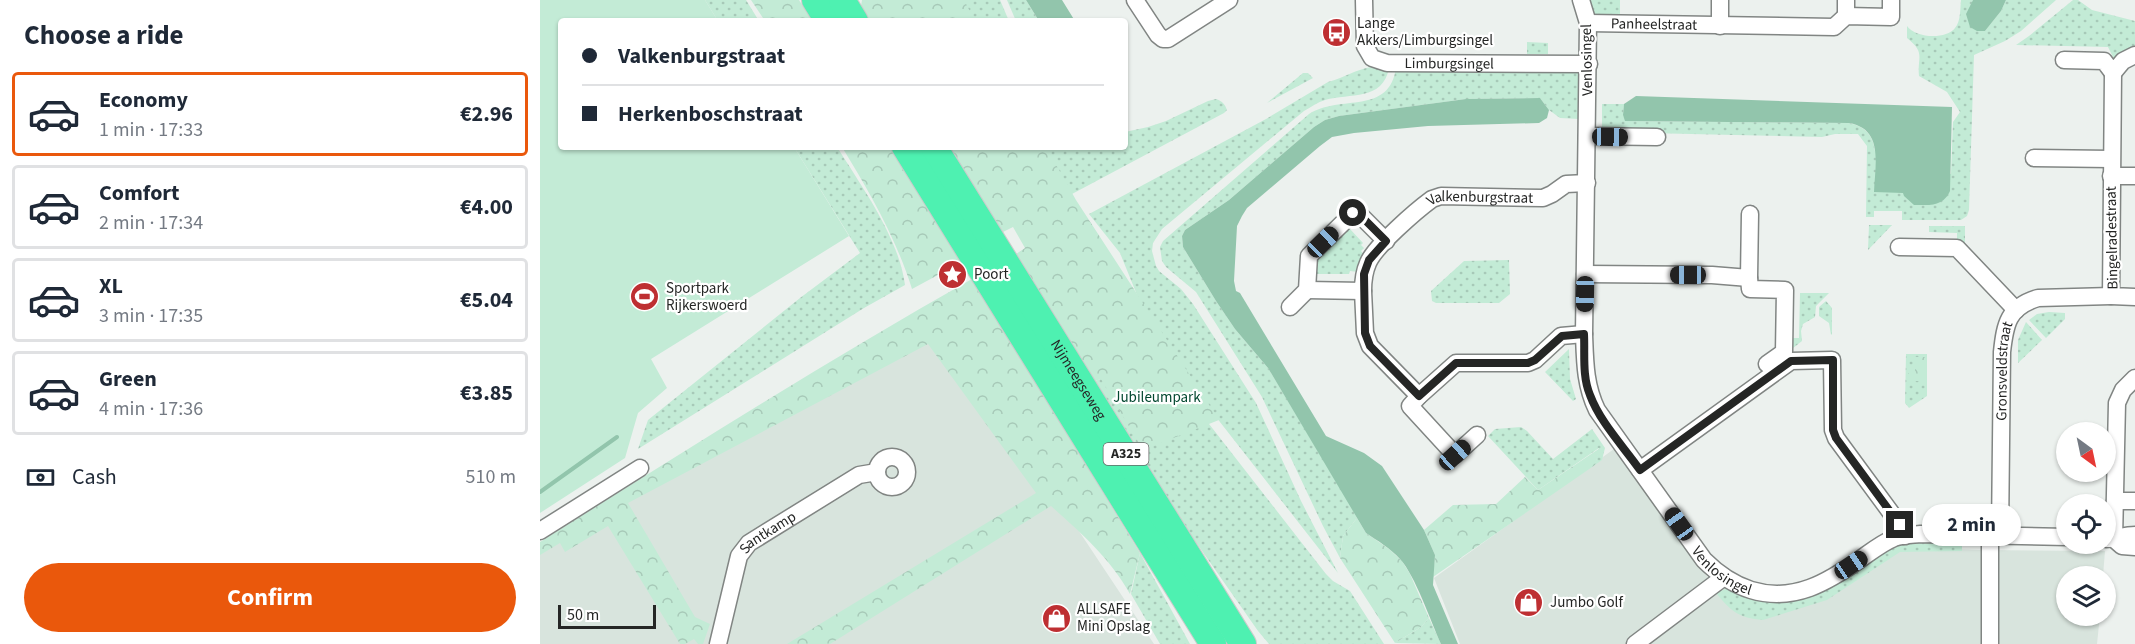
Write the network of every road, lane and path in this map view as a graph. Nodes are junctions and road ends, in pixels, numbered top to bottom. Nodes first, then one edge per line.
1 (815, 0) edge
2 (842, 0) edge
3 (1135, 0) edge
4 (1229, 0) edge
5 (1364, 0) edge
6 (1581, 0) edge
7 (1720, 0) edge
8 (1891, 0) edge
9 (1846, 8) edge
10 (826, 18) edge
11 (853, 18) edge
12 (1588, 24) junction
13 (1720, 26) junction
14 (2135, 55) edge
15 (2064, 60) dead end
16 (1589, 64) junction
17 (2113, 73) junction
18 (1587, 136) junction
19 (1658, 137) dead end
20 (907, 150) edge
21 (936, 150) edge
22 (2034, 158) dead end
23 (2111, 167) junction
24 (2135, 176) edge
25 (1587, 183) junction
26 (1750, 214) dead end
27 (1386, 241) junction
28 (1899, 247) dead end
29 (1585, 274) junction
30 (1749, 278) junction
31 (1308, 290) junction
32 (1363, 291) junction
33 (2111, 296) junction
34 (2135, 297) edge
35 (1290, 307) dead end
36 (2016, 310) junction
37 (1584, 334) junction
38 (2135, 378) edge
39 (1419, 396) junction
40 (1477, 435) dead end
41 (1637, 465) junction
42 (640, 468) dead end
43 (877, 472) dead end
44 (2115, 494) edge
45 (2116, 501) edge
46 (2135, 501) edge
47 (540, 531) edge
48 (1995, 535) junction
49 (2135, 535) edge
50 (1905, 536) junction
51 (2056, 537) edge
52 (2116, 537) edge
53 (2116, 542) edge
54 (2135, 548) edge
55 (1724, 578) junction
56 (1213, 594) junction
57 (1209, 640) edge
58 (718, 644) edge
59 (1244, 644) edge
60 (1259, 644) edge
61 (1635, 644) edge
62 (1990, 644) edge

1 - 10 highway
2 - 11 highway
3 - 4 street
5 - 16 street, Limburgsingel
6 - 12 street, Venlosingel
7 - 13 street
8 - 9 street, Panheelstraat
9 - 13 street, Panheelstraat
12 - 13 street, Panheelstraat
12 - 16 street, Venlosingel
14 - 17 street
15 - 17 street
16 - 18 street, Venlosingel
17 - 23 street, Bingelradestraat
18 - 19 street
18 - 25 street, Venlosingel
20 - 57 highway, Nijmeegseweg / A325
21 - 56 highway, Nijmeegseweg / A325
22 - 23 street
23 - 24 street
23 - 33 street, Bingelradestraat
25 - 27 street, Valkenburgstraat
25 - 29 street, Venlosingel
26 - 30 street
27 - 31 street
27 - 32 street, Valkenburgstraat
28 - 36 street
29 - 30 street
29 - 37 street, Venlosingel
30 - 41 street
31 - 32 street
31 - 35 street
32 - 39 street, Valkenburgstraat
33 - 34 street, Bingelradestraat
33 - 36 street, Gronsveldstraat
36 - 48 street, Gronsveldstraat
37 - 39 street
37 - 41 street, Venlosingel
38 - 44 street
39 - 40 street
41 - 50 street
41 - 55 street, Venlosingel
42 - 47 street
43 - 58 street, Santkamp
45 - 46 street
48 - 50 street, Venlosingel
48 - 51 street, Venlosingel
48 - 62 street, Gronsveldstraat
49 - 52 street
50 - 55 street, Venlosingel
53 - 54 street
55 - 61 street
56 - 59 highway, Nijmeegseweg / A325
56 - 60 highway, A325

